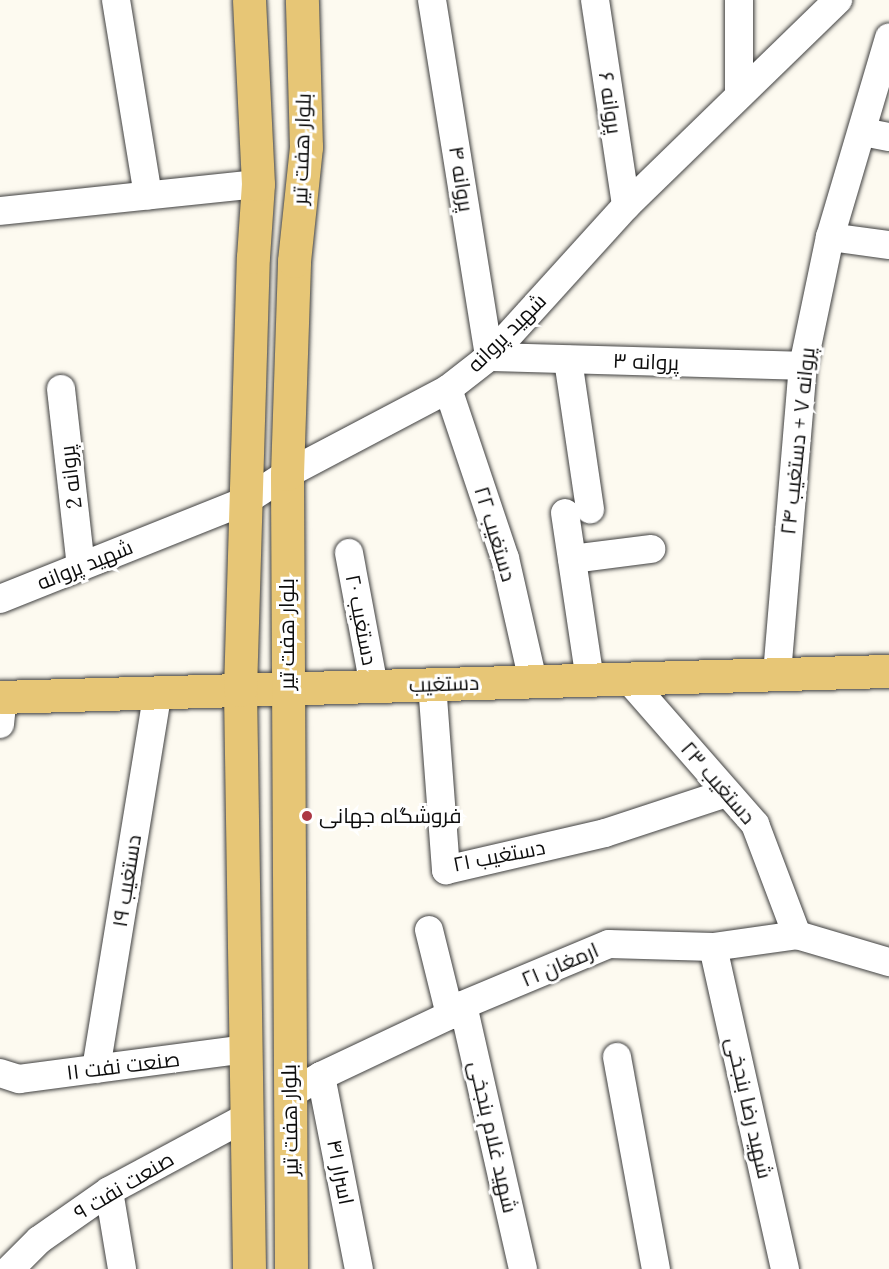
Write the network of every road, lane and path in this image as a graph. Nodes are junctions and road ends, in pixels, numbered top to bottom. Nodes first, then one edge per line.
1 (116, 0) edge
2 (249, 0) edge
3 (302, 0) edge
4 (432, 0) edge
5 (595, 0) edge
6 (739, 0) edge
7 (838, 0) edge
8 (889, 38) edge
9 (739, 94) junction
10 (876, 134) edge
11 (258, 184) junction
12 (148, 195) junction
13 (626, 206) junction
14 (0, 211) edge
15 (830, 237) junction
16 (889, 245) edge
17 (253, 257) junction
18 (294, 261) junction
19 (489, 357) junction
20 (568, 360) junction
21 (803, 366) junction
22 (61, 389) dead end
23 (448, 389) junction
24 (286, 474) junction
25 (247, 500) junction
26 (651, 549) dead end
27 (349, 553) dead end
28 (572, 559) junction
29 (81, 566) junction
30 (0, 599) edge
31 (889, 671) edge
32 (777, 674) junction
33 (627, 678) junction
34 (590, 680) junction
35 (533, 681) junction
36 (432, 684) junction
37 (374, 686) junction
38 (288, 689) junction
39 (240, 690) junction
40 (158, 692) junction
41 (1, 706) edge
42 (727, 793) junction
43 (289, 917) junction
44 (245, 920) junction
45 (429, 930) dead end
46 (797, 935) junction
47 (713, 947) junction
48 (889, 962) edge
49 (456, 1010) junction
50 (247, 1049) junction
51 (617, 1057) dead end
52 (96, 1069) junction
53 (0, 1073) edge
54 (321, 1076) junction
55 (289, 1095) junction
56 (248, 1116) junction
57 (110, 1191) junction
58 (21, 1264) edge
59 (122, 1269) edge
60 (249, 1269) edge
61 (291, 1269) edge
62 (359, 1269) edge
63 (524, 1269) edge
64 (656, 1269) edge
65 (785, 1269) edge

1 - 12 street
2 - 11 main road, بلوار هفت تیر
3 - 18 main road, بلوار هفت تیر
4 - 19 street, پروانه ۴
5 - 13 street, پروانه ۶
6 - 9 street
7 - 9 street, شهید پروانه
8 - 10 street, پروانه ۷ + دستغیب ۲۴
9 - 13 street, شهید پروانه
10 - 15 street, پروانه ۷ + دستغیب ۲۴
11 - 12 street
11 - 17 main road, بلوار هفت تیر
12 - 14 street
13 - 19 street, شهید پروانه
15 - 16 street
15 - 21 street, پروانه ۷ + دستغیب ۲۴
17 - 18 main road
17 - 25 main road, بلوار هفت تیر
18 - 24 main road, بلوار هفت تیر
19 - 20 street, پروانه ۳
19 - 23 street, شهید پروانه
20 - 21 street, پروانه ۳
20 - 28 street
21 - 32 street, پروانه ۷ + دستغیب ۲۴
22 - 29 street, پروانه 2
23 - 24 street, شهید پروانه
23 - 35 street, دستغیب ۲۲
24 - 25 street, شهید پروانه
24 - 38 main road, بلوار هفت تیر
25 - 29 street, شهید پروانه
25 - 39 main road, بلوار هفت تیر
26 - 28 street
27 - 37 street, دستغیب ۲۰
28 - 34 street
29 - 30 street, شهید پروانه
31 - 32 main road, دستغیب
32 - 33 main road, دستغیب
33 - 34 main road, دستغیب
33 - 42 street, دستغیب ۲۳
34 - 35 main road, دستغیب
35 - 36 main road, دستغیب
36 - 37 main road, دستغیب
36 - 42 street, دستغیب ۲۱
37 - 38 main road, دستغیب
38 - 39 main road, دستغیب
38 - 43 main road, بلوار هفت تیر
39 - 40 main road, دستغیب
39 - 44 main road, بلوار هفت تیر
40 - 41 main road, دستغیب
40 - 52 street, دستغیب ۱۹
42 - 46 street, دستغیب ۲۳
43 - 44 main road
43 - 55 main road, بلوار هفت تیر
44 - 50 main road, بلوار هفت تیر
45 - 49 street, شهید غلام بنجخی
46 - 47 street, ارمغان ۲۱
46 - 48 street, ارمغان ۲۱
47 - 49 street, ارمغان ۲۱
47 - 65 street, شهید رضا بنجخی
49 - 54 street, ارمغان ۲۱
49 - 63 street, شهید غلام بنجخی
50 - 52 street, صنعت نفت ۱۱
50 - 56 main road, بلوار هفت تیر
51 - 64 street
52 - 53 street, صنعت نفت ۱۱
54 - 55 street, ارمغان ۲۱
54 - 62 street, اسرار ۴۱
55 - 61 main road, بلوار هفت تیر
56 - 57 street, صنعت نفت ۹
56 - 60 main road, بلوار هفت تیر
57 - 58 street, صنعت نفت ۹
57 - 59 street

